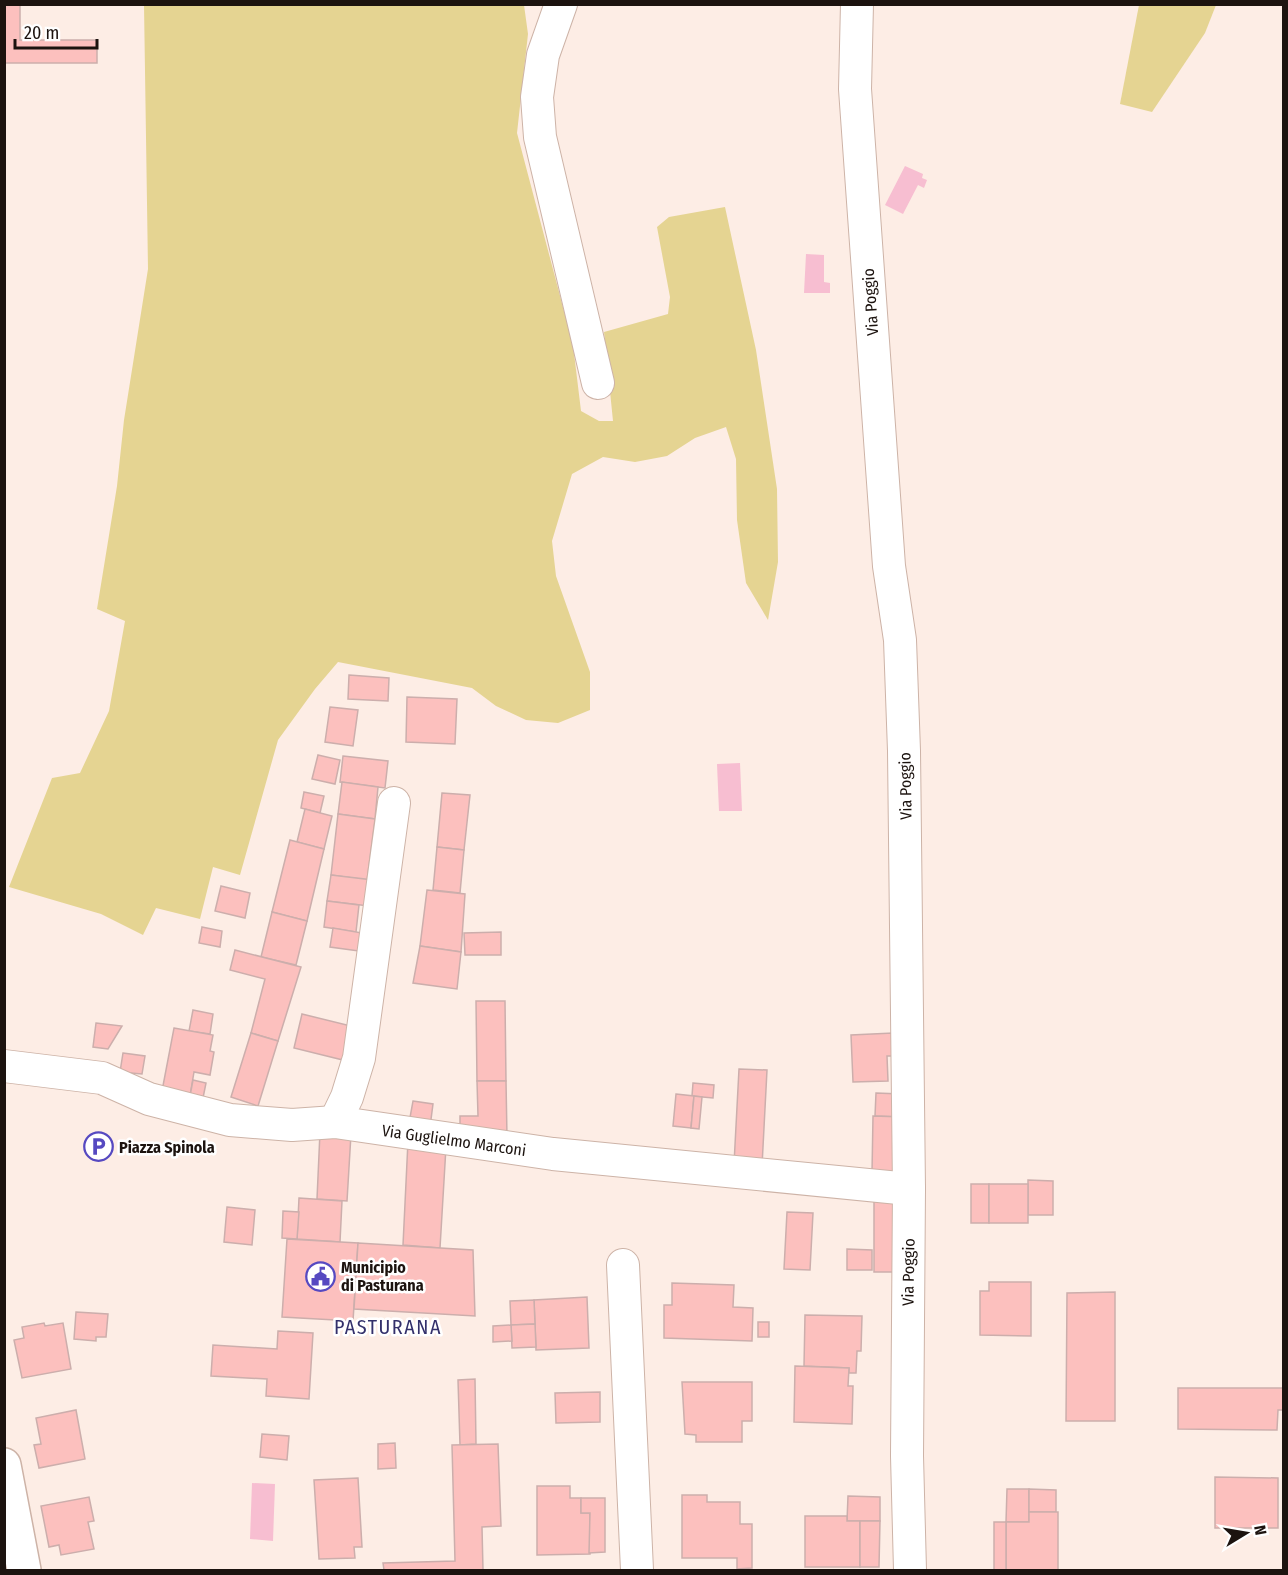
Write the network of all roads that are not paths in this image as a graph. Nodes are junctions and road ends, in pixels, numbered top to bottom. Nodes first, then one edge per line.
1 (561, 4) edge
2 (857, 4) edge
3 (598, 383) dead end
4 (394, 803) dead end
5 (4, 1066) edge
6 (335, 1122) junction
7 (909, 1189) junction
8 (623, 1265) dead end
9 (4, 1465) edge
10 (24, 1570) edge
11 (637, 1570) edge
12 (910, 1570) edge

1 - 3 street
2 - 7 street, Via Poggio
4 - 6 street
5 - 6 street, Via Guglielmo Marconi
6 - 7 street, Via Guglielmo Marconi
7 - 12 street, Via Poggio
8 - 11 street
9 - 10 main road

